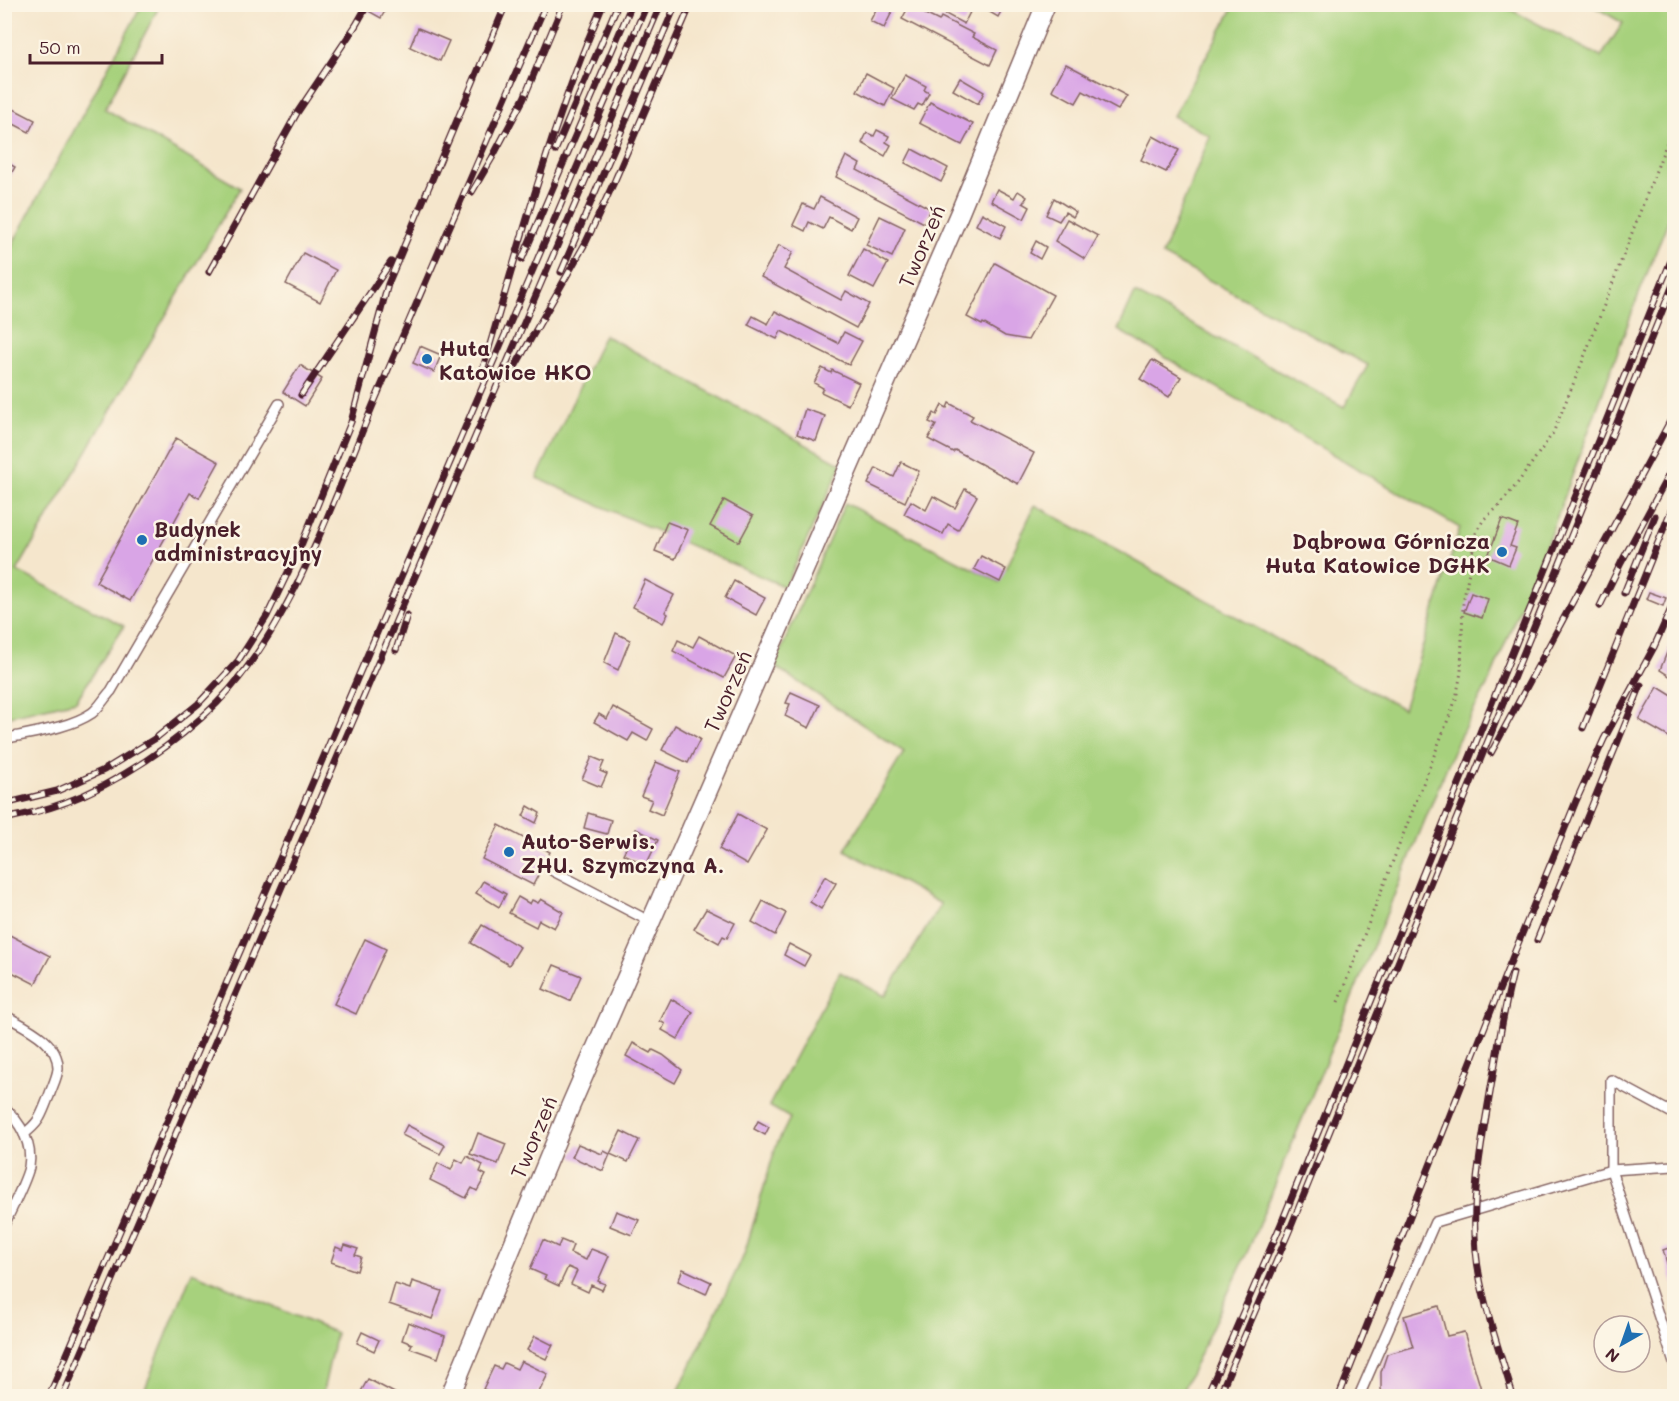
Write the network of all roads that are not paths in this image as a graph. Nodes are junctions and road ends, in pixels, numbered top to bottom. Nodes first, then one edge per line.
1 (1046, 4) edge
2 (279, 404) dead end
3 (4, 739) edge
4 (554, 871) dead end
5 (651, 922) junction
6 (4, 1015) edge
7 (4, 1108) edge
8 (1674, 1114) edge
9 (24, 1134) junction
10 (1674, 1166) edge
11 (1611, 1170) junction
12 (4, 1225) edge
13 (1674, 1363) edge
14 (450, 1396) edge
15 (1359, 1396) edge

1 - 5 street, Tworzeń
2 - 3 lane
4 - 5 lane
5 - 14 street, Tworzeń
6 - 9 lane
7 - 9 lane
8 - 11 lane
9 - 12 lane
10 - 11 lane
11 - 13 lane
11 - 15 lane

